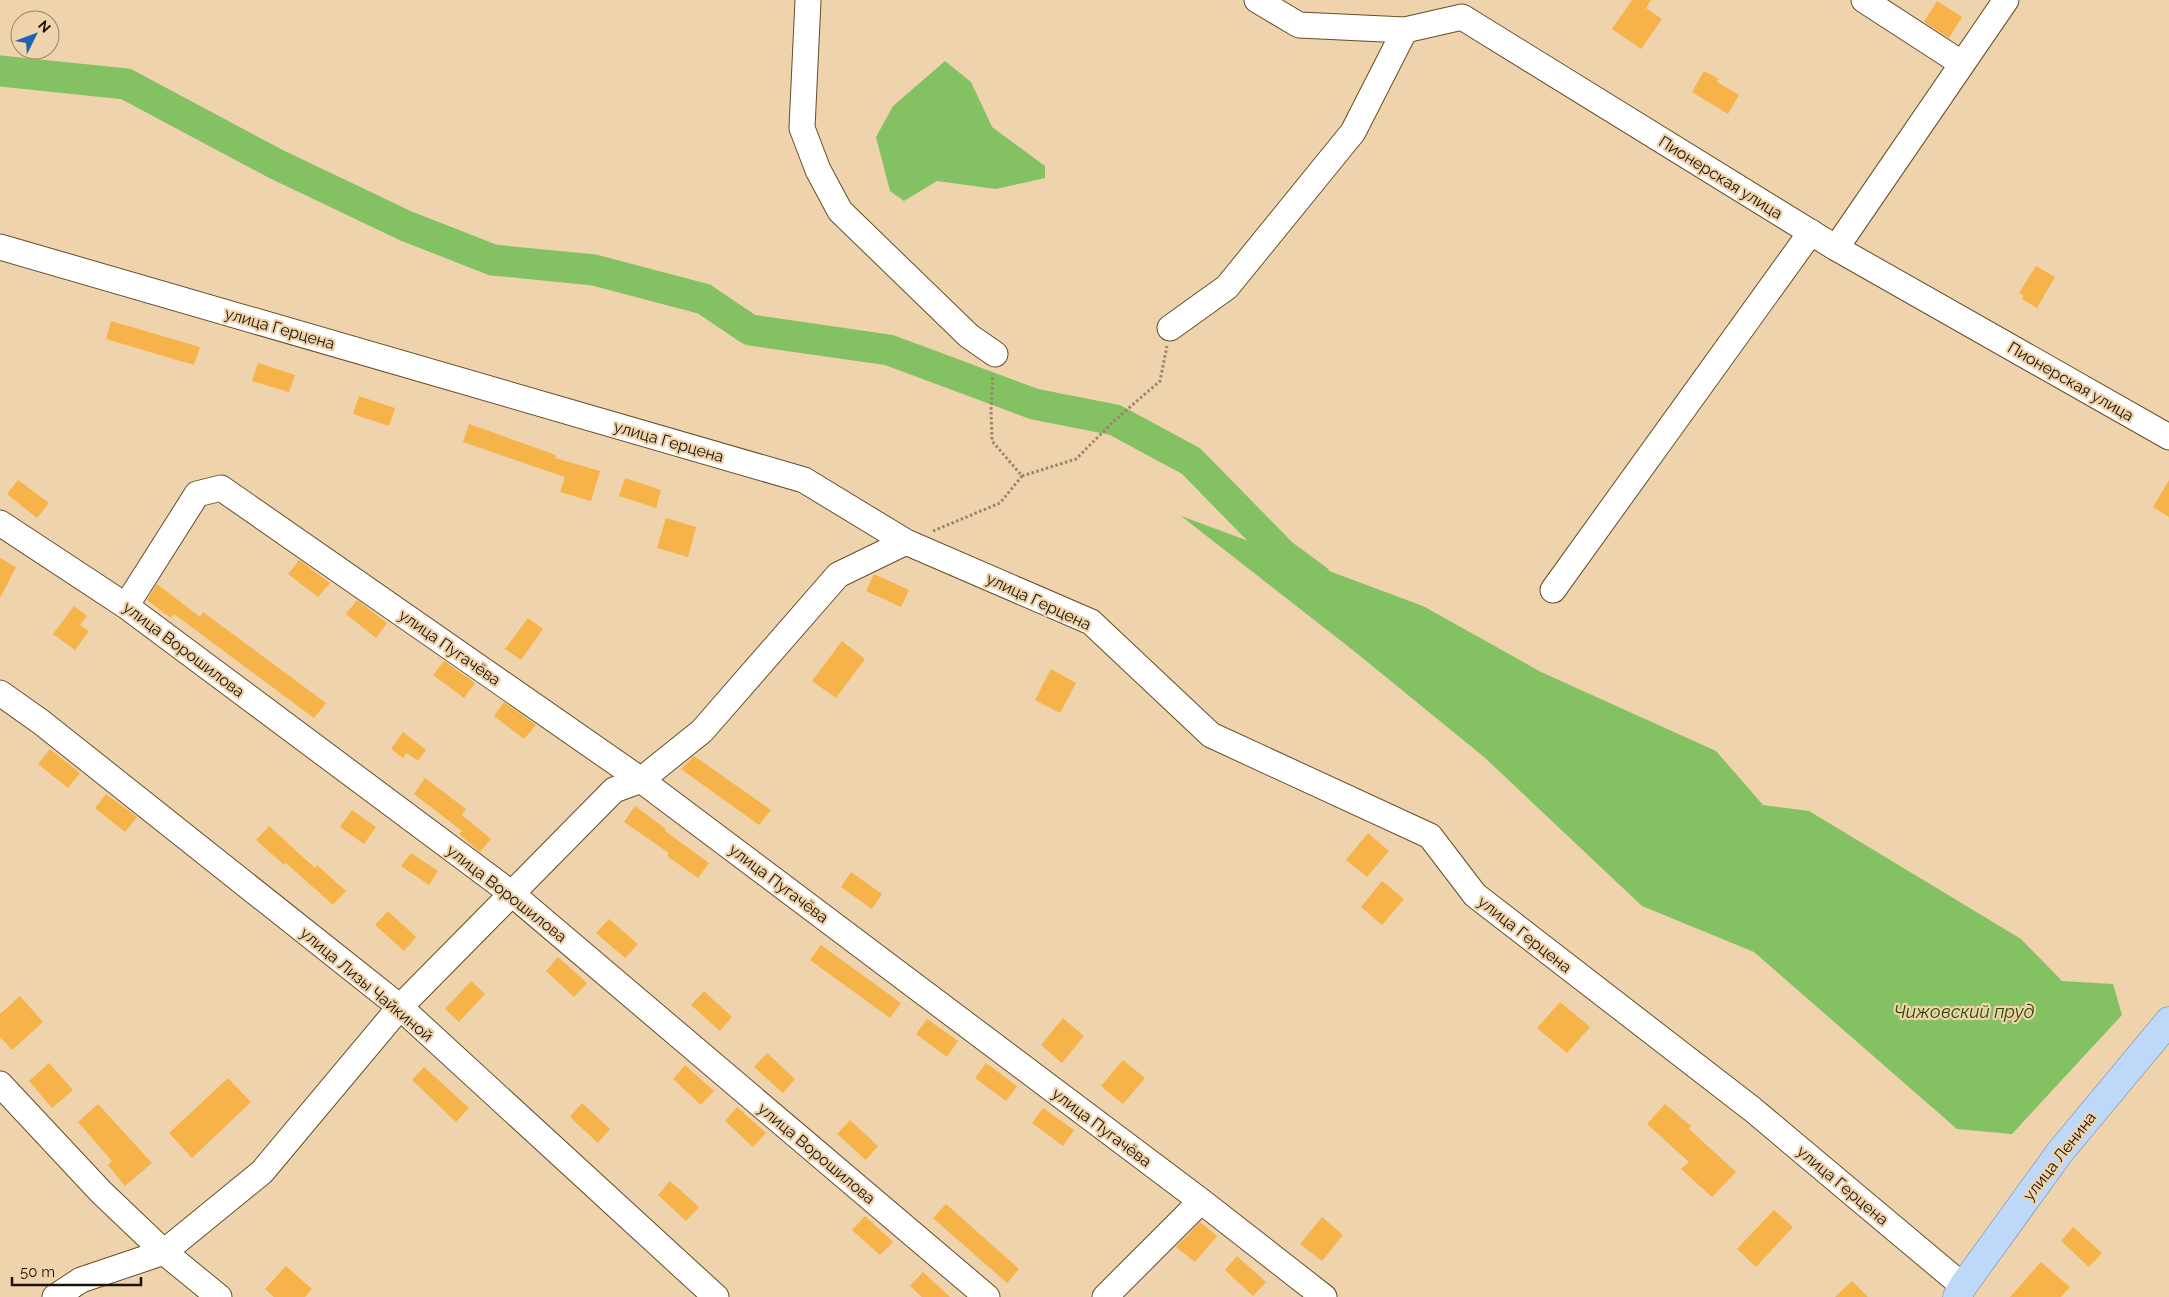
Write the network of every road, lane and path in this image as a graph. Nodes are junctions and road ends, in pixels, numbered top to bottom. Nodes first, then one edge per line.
1 (808, 0) edge
2 (1257, 0) edge
3 (1864, 0) edge
4 (2006, 0) edge
5 (1465, 9) edge
6 (1405, 30) junction
7 (1961, 63) junction
8 (1811, 232) junction
9 (0, 248) edge
10 (1836, 248) junction
11 (1170, 328) joint
12 (995, 354) joint
13 (2169, 436) edge
14 (1022, 476) junction
15 (0, 523) edge
16 (906, 542) junction
17 (1553, 590) dead end
18 (126, 606) junction
19 (0, 693) edge
20 (641, 780) junction
21 (511, 893) junction
22 (400, 1007) junction
23 (2169, 1022) edge
24 (0, 1084) edge
25 (1201, 1201) junction
26 (164, 1252) junction
27 (1960, 1291) edge
28 (55, 1297) edge
29 (219, 1297) edge
30 (716, 1297) edge
31 (987, 1297) edge
32 (1105, 1297) edge
33 (1324, 1297) edge

1 - 12 street
2 - 6 street, Пионерская улица
3 - 7 street
4 - 7 street
5 - 6 street, Пионерская улица
5 - 8 street, Пионерская улица
6 - 11 street
7 - 10 street
8 - 10 street, Пионерская улица
8 - 17 street
9 - 16 street, улица Герцена
10 - 13 street, Пионерская улица
11 - 14 path
12 - 14 path
14 - 16 path
15 - 18 street, улица Ворошилова
16 - 20 street
16 - 27 street, улица Герцена
18 - 20 street, улица Пугачёва
18 - 21 street, улица Ворошилова
19 - 22 street, улица Лизы Чайкиной
20 - 21 street
20 - 25 street, улица Пугачёва
21 - 22 street
21 - 31 street, улица Ворошилова
22 - 26 street
22 - 30 street, улица Лизы Чайкиной
23 - 27 main road, улица Ленина
24 - 26 street
25 - 32 street
25 - 33 street, улица Пугачёва
26 - 28 street
26 - 29 street

